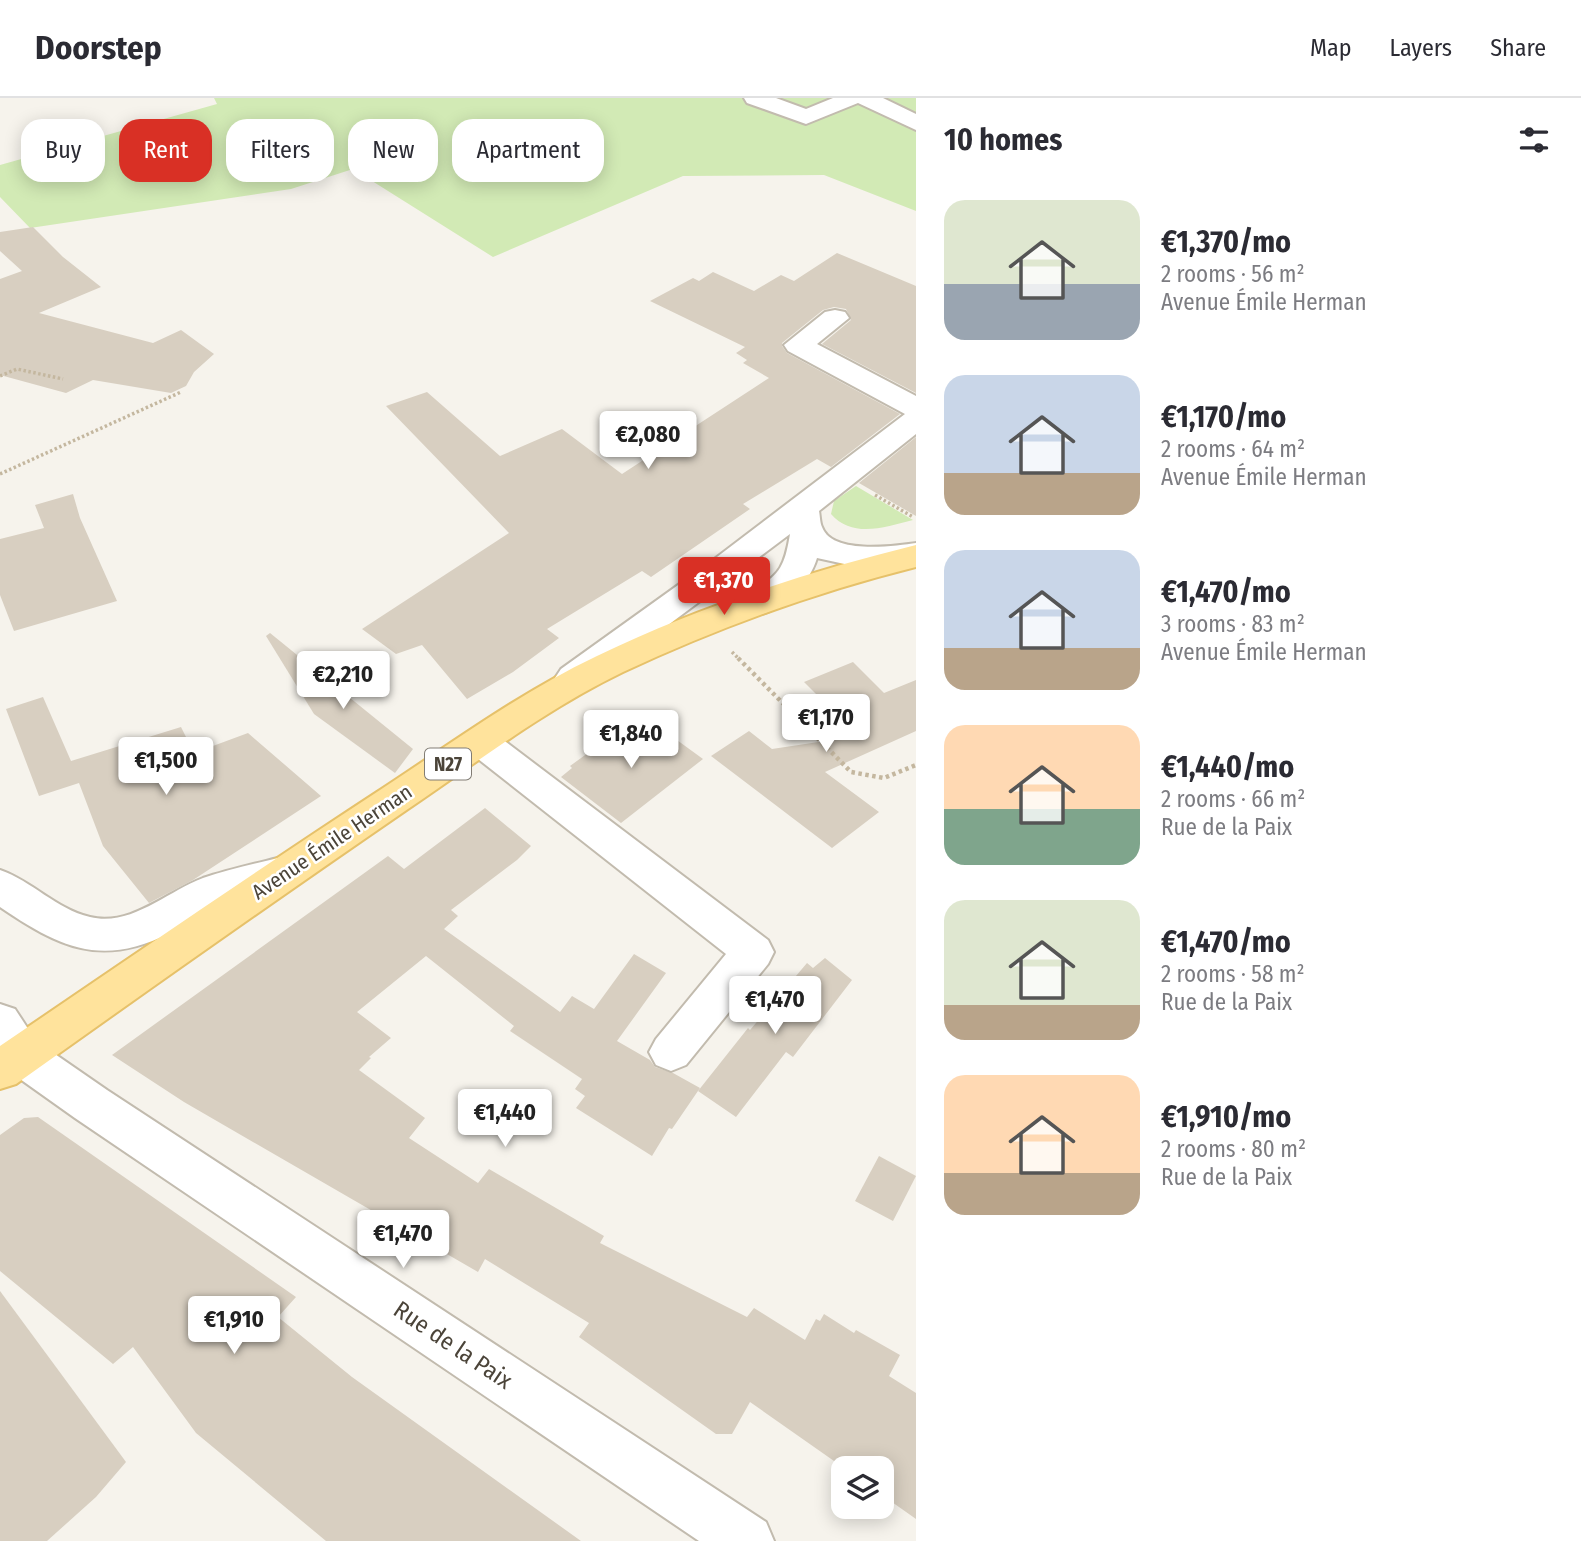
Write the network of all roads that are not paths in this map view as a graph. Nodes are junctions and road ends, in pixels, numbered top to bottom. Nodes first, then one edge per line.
1 (755, 98) edge
2 (852, 98) edge
3 (865, 98) edge
4 (916, 123) edge
5 (835, 318) dead end
6 (916, 408) edge
7 (916, 421) edge
8 (805, 520) junction
9 (916, 554) edge
10 (725, 568) junction
11 (773, 597) junction
12 (540, 702) junction
13 (481, 742) junction
14 (286, 872) junction
15 (0, 886) edge
16 (7, 1049) edge
17 (671, 1052) dead end
18 (747, 1541) edge

1 - 2 street
3 - 4 street
5 - 6 street
7 - 8 street
8 - 9 street
8 - 10 street
8 - 11 street
9 - 11 main road, Avenue Émile Herman / N27
10 - 11 street
10 - 12 street
11 - 12 main road, Avenue Émile Herman / N27
12 - 13 main road, Avenue Émile Herman / N27
13 - 14 main road, Avenue Émile Herman / N27
13 - 17 street
14 - 15 street
14 - 16 main road, Avenue Émile Herman / N27
16 - 18 street, Rue de la Paix

